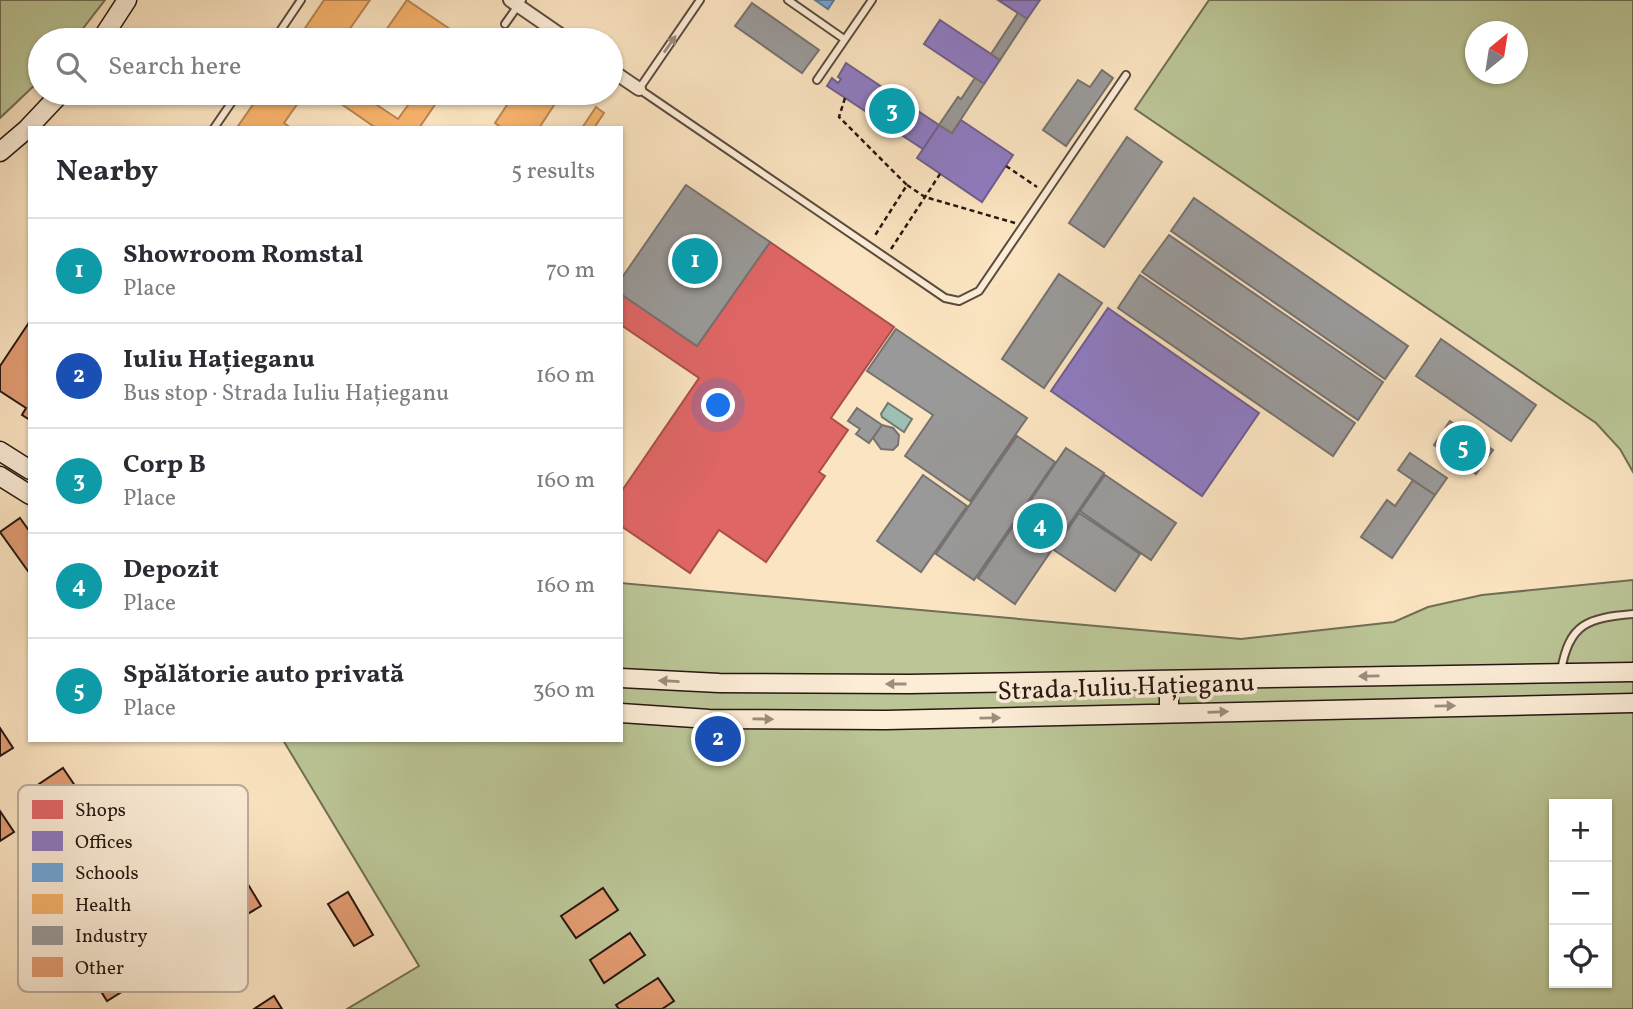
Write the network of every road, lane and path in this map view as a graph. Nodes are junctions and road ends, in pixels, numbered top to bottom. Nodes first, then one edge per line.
1 (128, 0) edge
2 (301, 0) edge
3 (700, 0) edge
4 (788, 0) edge
5 (872, 0) edge
6 (516, 2) edge
7 (505, 24) dead end
8 (109, 28) edge
9 (282, 28) edge
10 (552, 28) edge
11 (844, 39) junction
12 (1126, 75) dead end
13 (623, 78) edge
14 (817, 80) dead end
15 (639, 89) junction
16 (845, 98) dead end
17 (50, 105) edge
18 (230, 105) edge
19 (30, 126) edge
20 (216, 126) edge
21 (28, 128) edge
22 (0, 152) edge
23 (1006, 166) dead end
24 (940, 174) dead end
25 (907, 185) junction
26 (1045, 193) junction
27 (925, 197) junction
28 (1024, 225) junction
29 (868, 245) junction
30 (886, 257) junction
31 (0, 451) edge
32 (28, 469) edge
33 (0, 476) edge
34 (28, 494) edge
35 (1633, 614) edge
36 (1633, 672) edge
37 (1561, 673) junction
38 (623, 678) edge
39 (1168, 680) junction
40 (1633, 703) edge
41 (623, 713) edge
42 (1169, 713) junction

1 - 8 main road
2 - 9 lane
15 -> 3 lane
4 - 11 lane
5 - 11 lane
6 - 7 lane
6 - 10 street
11 - 14 lane
12 - 26 lane
13 - 15 street
15 - 29 lane
16 - 25 path
17 - 19 main road
18 - 20 lane
21 - 22 main road
23 - 26 path
24 - 27 path
25 - 27 path
25 - 29 path
26 - 28 lane
27 - 28 path
27 - 30 path
28 - 30 lane
29 - 30 lane
31 - 32 main road
33 - 34 main road
35 - 37 lane
36 - 37 main road, Strada Iuliu Hațieganu
37 -> 39 main road, Strada Iuliu Hațieganu
39 -> 38 main road, Strada Iuliu Hațieganu
39 - 42 main road
42 -> 40 main road, Strada Iuliu Hațieganu
41 -> 42 main road, Strada Iuliu Hațieganu

